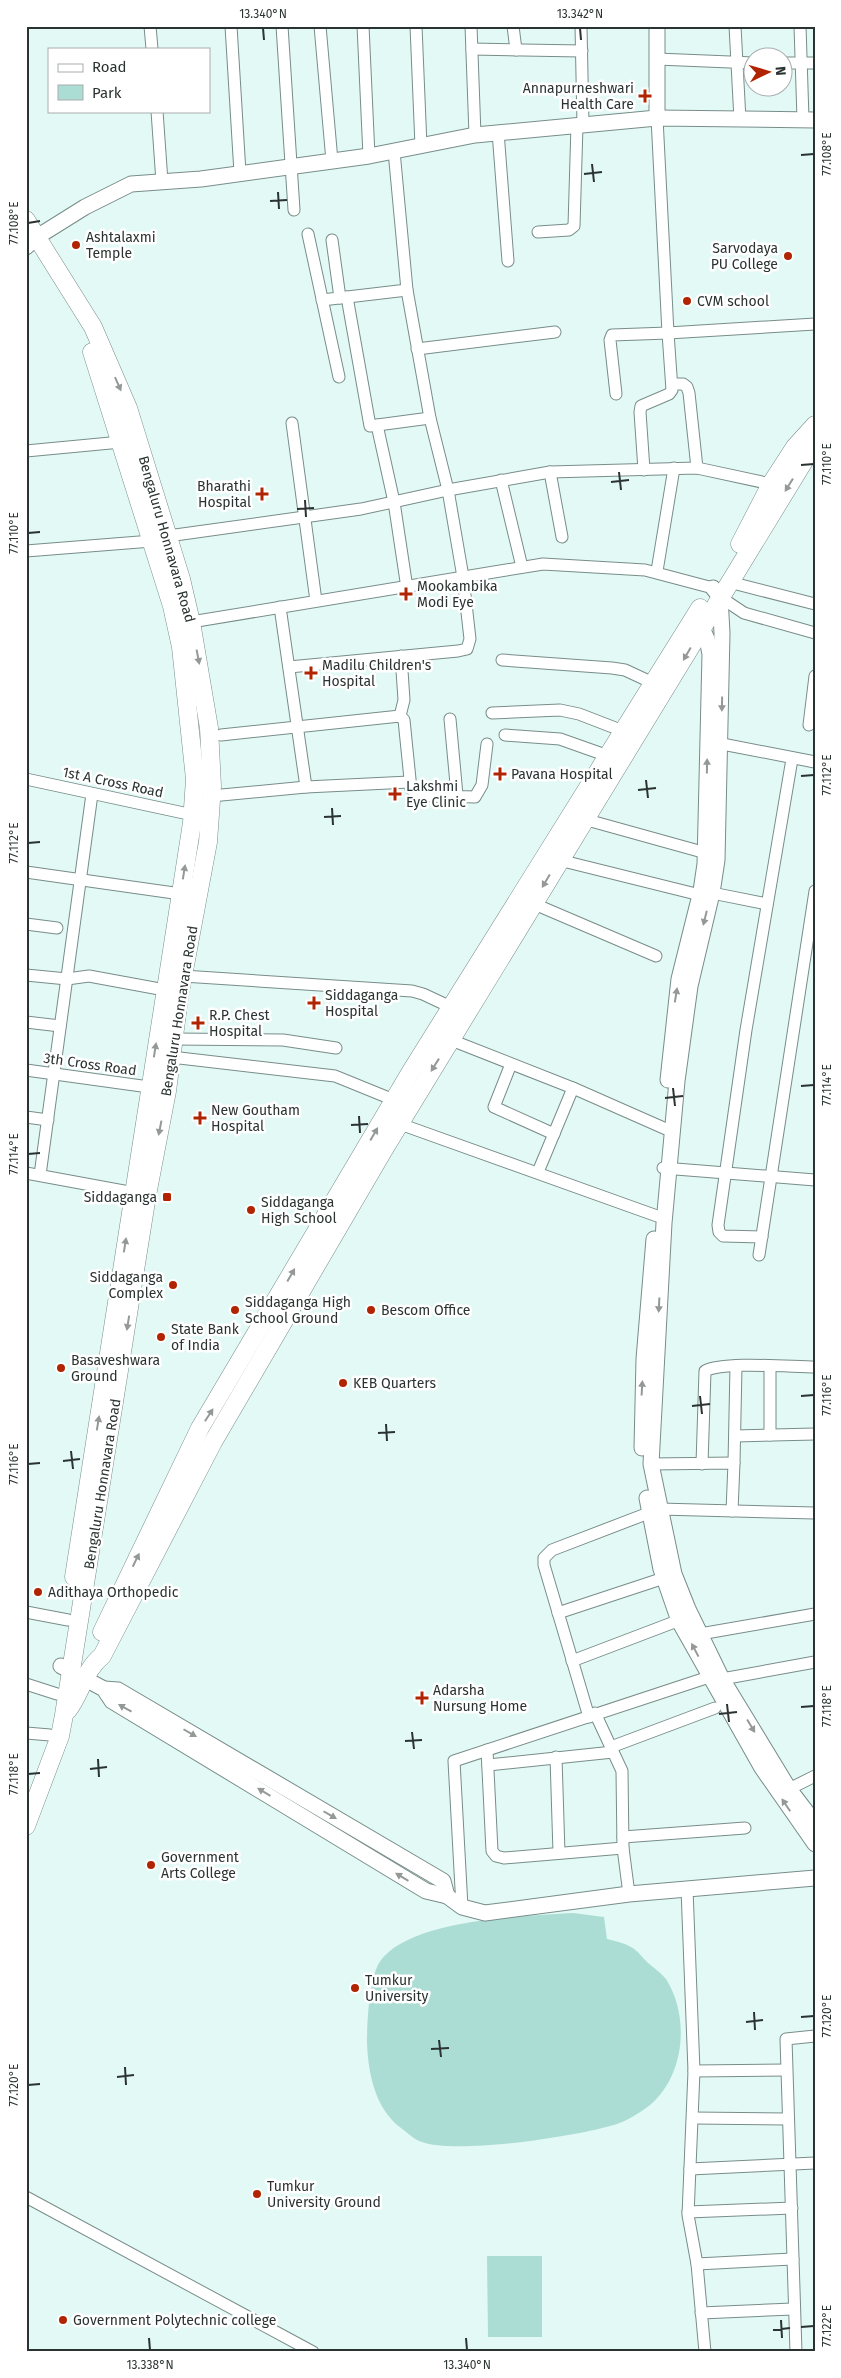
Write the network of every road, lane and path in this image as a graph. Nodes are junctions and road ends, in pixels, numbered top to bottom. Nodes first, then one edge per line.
1 (150, 26) edge
2 (231, 26) edge
3 (282, 26) edge
4 (320, 26) edge
5 (363, 26) edge
6 (416, 26) edge
7 (471, 26) edge
8 (514, 26) edge
9 (581, 26) edge
10 (657, 26) edge
11 (735, 26) edge
12 (800, 26) edge
13 (152, 48) edge
14 (472, 49) junction
15 (516, 50) junction
16 (582, 51) junction
17 (657, 58) junction
18 (737, 63) junction
19 (744, 63) edge
20 (794, 63) edge
21 (801, 63) junction
22 (815, 63) edge
23 (157, 112) edge
24 (658, 118) junction
25 (740, 120) junction
26 (809, 120) edge
27 (580, 125) junction
28 (498, 132) junction
29 (475, 134) junction
30 (421, 146) junction
31 (394, 151) junction
32 (369, 156) junction
33 (332, 161) junction
34 (291, 166) junction
35 (240, 173) junction
36 (162, 182) junction
37 (294, 210) dead end
38 (26, 220) edge
39 (538, 232) dead end
40 (308, 234) dead end
41 (332, 240) dead end
42 (30, 242) edge
43 (508, 260) dead end
44 (407, 290) junction
45 (344, 298) junction
46 (322, 300) junction
47 (815, 324) edge
48 (555, 332) dead end
49 (668, 333) junction
50 (417, 349) junction
51 (339, 377) dead end
52 (672, 384) junction
53 (616, 394) dead end
54 (430, 418) junction
55 (292, 423) dead end
56 (377, 425) junction
57 (815, 425) edge
58 (121, 442) junction
59 (813, 450) edge
60 (26, 451) edge
61 (674, 468) junction
62 (697, 468) junction
63 (644, 470) junction
64 (550, 472) junction
65 (501, 480) junction
66 (770, 484) junction
67 (448, 490) junction
68 (394, 502) junction
69 (305, 517) junction
70 (562, 537) dead end
71 (160, 539) junction
72 (26, 551) edge
73 (522, 566) junction
74 (657, 571) junction
75 (463, 577) junction
76 (729, 582) junction
77 (408, 588) junction
78 (716, 593) junction
79 (316, 601) junction
80 (815, 604) edge
81 (280, 607) junction
82 (699, 621) junction
83 (191, 622) junction
84 (815, 633) edge
85 (401, 656) junction
86 (502, 660) dead end
87 (289, 667) junction
88 (815, 676) edge
89 (654, 682) junction
90 (492, 713) dead end
91 (400, 716) junction
92 (450, 719) dead end
93 (809, 725) dead end
94 (298, 726) junction
95 (623, 731) junction
96 (505, 734) dead end
97 (221, 736) dead end
98 (714, 742) junction
99 (487, 744) dead end
100 (608, 756) junction
101 (792, 759) junction
102 (815, 762) edge
103 (26, 779) edge
104 (409, 782) junction
105 (306, 787) junction
106 (92, 794) junction
107 (211, 796) junction
108 (457, 796) junction
109 (193, 815) junction
110 (578, 817) junction
111 (706, 852) junction
112 (559, 860) junction
113 (26, 872) edge
114 (80, 879) junction
115 (815, 890) edge
116 (180, 894) junction
117 (706, 894) junction
118 (532, 903) junction
119 (767, 904) junction
120 (26, 924) edge
121 (56, 928) dead end
122 (656, 956) dead end
123 (26, 975) edge
124 (183, 976) junction
125 (67, 979) junction
126 (165, 990) junction
127 (459, 1011) junction
128 (26, 1022) edge
129 (60, 1026) junction
130 (174, 1039) junction
131 (451, 1040) junction
132 (336, 1048) dead end
133 (171, 1057) junction
134 (511, 1064) junction
135 (26, 1070) edge
136 (54, 1073) junction
137 (150, 1088) junction
138 (573, 1088) junction
139 (394, 1100) junction
140 (26, 1117) edge
141 (48, 1120) junction
142 (400, 1124) junction
143 (666, 1129) junction
144 (554, 1134) junction
145 (666, 1168) junction
146 (538, 1172) junction
147 (26, 1173) edge
148 (724, 1174) junction
149 (40, 1175) junction
150 (770, 1178) junction
151 (815, 1180) edge
152 (140, 1194) junction
153 (656, 1216) junction
154 (762, 1238) junction
155 (759, 1255) dead end
156 (736, 1366) junction
157 (770, 1366) junction
158 (815, 1367) edge
159 (815, 1434) edge
160 (770, 1435) junction
161 (735, 1436) junction
162 (734, 1463) junction
163 (651, 1464) junction
164 (702, 1464) junction
165 (732, 1510) junction
166 (654, 1511) junction
167 (815, 1513) edge
168 (664, 1578) junction
169 (26, 1612) edge
170 (558, 1613) junction
171 (815, 1614) edge
172 (74, 1615) junction
173 (685, 1618) junction
174 (102, 1631) junction
175 (700, 1634) junction
176 (572, 1661) junction
177 (94, 1662) junction
178 (815, 1662) edge
179 (73, 1672) junction
180 (716, 1678) junction
181 (26, 1684) edge
182 (57, 1694) junction
183 (715, 1708) dead end
184 (592, 1715) junction
185 (56, 1724) junction
186 (26, 1732) edge
187 (612, 1749) junction
188 (487, 1750) junction
189 (556, 1758) junction
190 (488, 1765) junction
191 (815, 1776) edge
192 (789, 1789) junction
193 (26, 1796) edge
194 (815, 1823) edge
195 (26, 1826) edge
196 (745, 1828) dead end
197 (623, 1842) junction
198 (815, 1844) edge
199 (559, 1853) junction
200 (815, 1878) edge
201 (687, 1889) junction
202 (629, 1894) junction
203 (462, 1907) junction
204 (815, 2036) edge
205 (786, 2070) junction
206 (694, 2071) junction
207 (693, 2118) junction
208 (788, 2119) junction
209 (815, 2163) edge
210 (790, 2164) junction
211 (690, 2169) junction
212 (26, 2197) edge
213 (792, 2208) junction
214 (688, 2212) junction
215 (792, 2259) junction
216 (697, 2264) junction
217 (793, 2309) junction
218 (701, 2314) junction
219 (313, 2352) edge
220 (705, 2352) edge
221 (796, 2352) edge

1 - 13 street
2 - 35 street
3 - 34 street
4 - 33 street
5 - 32 street
6 - 30 street
7 - 14 street
8 - 15 street
9 - 16 street
10 - 17 main road
11 - 18 street
12 - 21 street
14 - 15 street
14 - 29 street
15 - 16 street
16 - 27 street
17 - 18 street
17 - 24 main road
18 - 19 street
18 - 25 street
20 - 21 street
21 - 22 street
21 - 26 street
23 - 36 street
24 - 25 main road
24 - 27 main road
24 - 49 street
25 - 26 main road
27 - 28 main road
27 - 39 street
28 - 29 main road
28 - 43 street
29 - 30 main road
30 - 31 main road
31 - 32 main road
31 - 44 street
32 - 33 main road
33 - 34 main road
34 - 35 main road
34 - 37 street
35 - 36 main road
36 - 42 main road
38 - 42 main road, Bengaluru Honnavara Road
40 - 46 street
41 - 45 street
42 - 58 main road, Bengaluru Honnavara Road
42 -> 71 main road, Bengaluru Honnavara Road
44 - 45 street
44 - 50 street
45 - 46 street
45 - 56 street
46 - 51 street
47 - 49 street
48 - 50 street
49 - 52 street
49 - 53 street
50 - 54 street
52 - 62 street
52 - 63 street
54 - 56 street
54 - 67 street
55 - 69 street
56 - 68 street
57 - 66 main road
58 - 60 street
58 - 71 main road, Bengaluru Honnavara Road
59 -> 76 main road
61 - 62 street
61 - 63 street
61 - 74 street
62 - 66 street
63 - 64 street
64 - 65 street
64 - 70 street
65 - 67 street
65 - 73 street
66 - 78 main road
67 - 68 street
67 - 75 street
68 - 69 street
68 - 77 street
69 - 71 street
69 - 79 street
71 - 72 street
71 - 83 main road, Bengaluru Honnavara Road
71 - 109 main road, Bengaluru Honnavara Road
73 - 74 street
73 - 75 street
74 - 78 street
75 - 77 street
75 - 85 street
76 - 78 main road
76 - 80 street
77 - 79 street
78 - 82 main road
78 - 84 street
78 -> 98 main road
79 - 81 street
81 - 83 street
81 - 87 street
82 - 89 main road
82 - 98 main road
82 -> 110 main road
83 -> 107 main road, Bengaluru Honnavara Road
85 - 87 street
85 - 91 street
86 - 89 street
87 - 94 street
88 - 93 street
89 - 95 main road
90 - 95 street
91 - 94 street
91 - 104 street
92 - 108 street
94 - 97 street
94 - 105 street
95 - 100 main road
96 - 100 street
98 - 101 street
111 -> 98 main road
98 - 117 main road
99 - 108 street
100 - 110 main road
101 - 102 street
101 - 119 street
103 - 106 street, 1st A Cross Road
104 - 105 street
104 - 108 street
105 - 107 street
106 - 109 street, 1st A Cross Road
106 - 114 street
107 - 124 main road, Bengaluru Honnavara Road
116 -> 109 main road, Bengaluru Honnavara Road
110 - 111 street
110 - 112 main road
110 - 127 main road
111 - 117 main road
112 - 117 street
112 -> 118 main road
113 - 114 street
114 - 116 street
114 - 125 street
115 - 150 street
116 - 126 main road, Bengaluru Honnavara Road
117 - 119 street
143 -> 117 main road
117 -> 145 main road
118 - 122 street
118 - 127 main road
119 - 148 street
120 - 121 street
123 - 125 street
124 - 127 street
124 - 130 main road, Bengaluru Honnavara Road
125 - 126 street
125 - 129 street
137 -> 126 main road, Bengaluru Honnavara Road
127 - 131 main road
127 - 139 main road
128 - 129 street
129 - 136 street
130 - 132 street
130 - 133 main road, Bengaluru Honnavara Road
131 - 134 street
131 -> 142 main road
133 - 139 street
133 -> 152 main road, Bengaluru Honnavara Road
134 - 138 street
134 - 144 street
135 - 136 street, 3th Cross Road
136 - 137 street, 3th Cross Road
136 - 141 street
137 - 152 main road, Bengaluru Honnavara Road
138 - 143 street
138 - 144 street
174 -> 139 main road
140 - 141 street
141 - 149 street
142 - 146 street
142 - 177 main road
143 - 145 main road
144 - 146 street
145 - 148 street
145 - 153 main road
145 -> 163 main road
146 - 153 street
147 - 149 street
148 - 150 street
148 - 154 street
149 - 152 street
150 - 151 street
150 - 154 street
152 - 172 main road, Bengaluru Honnavara Road
166 -> 153 main road
154 - 155 street
156 - 157 street
156 - 161 street
156 - 164 street
157 - 158 street
157 - 160 street
159 - 160 street
160 - 161 street
161 - 162 street
162 - 164 street
162 - 165 street
163 - 164 street
163 - 166 main road
165 - 166 street
165 - 167 street
166 - 168 main road
166 - 170 street
166 - 173 main road
168 - 170 street
168 - 173 main road
169 - 172 street
170 - 176 street
171 - 175 street
172 - 174 main road
172 - 179 main road, Bengaluru Honnavara Road
173 - 175 main road
173 - 176 street
180 -> 173 main road
174 - 177 main road
175 - 180 main road
176 - 184 street
177 - 179 main road
178 - 180 street
179 - 182 main road, Bengaluru Honnavara Road
179 - 185 main road, Bengaluru Honnavara Road
179 - 203 main road
180 - 184 street
180 -> 192 main road
198 -> 180 main road
181 - 182 street
182 - 185 main road, Bengaluru Honnavara Road
183 - 187 street
184 - 187 street
184 - 188 street
185 - 186 street
185 - 193 main road, Bengaluru Honnavara Road
185 - 195 main road, Bengaluru Honnavara Road
187 - 189 street
187 - 197 street
188 - 190 street
188 - 203 street
189 - 190 street
189 - 199 street
190 - 199 street
191 - 192 street
192 - 194 main road
196 - 197 street
197 - 199 street
197 - 202 street
200 - 201 main road
201 - 202 main road
201 - 206 street
202 - 203 main road
204 - 205 street
205 - 206 street
205 - 208 street
206 - 207 street
207 - 208 street
207 - 211 street
208 - 210 street
209 - 210 street
210 - 211 street
210 - 213 street
211 - 214 street
212 - 219 street
213 - 214 street
213 - 215 street
214 - 216 street
215 - 216 street
215 - 217 street
216 - 218 street
217 - 218 street
217 - 221 street
218 - 220 street

